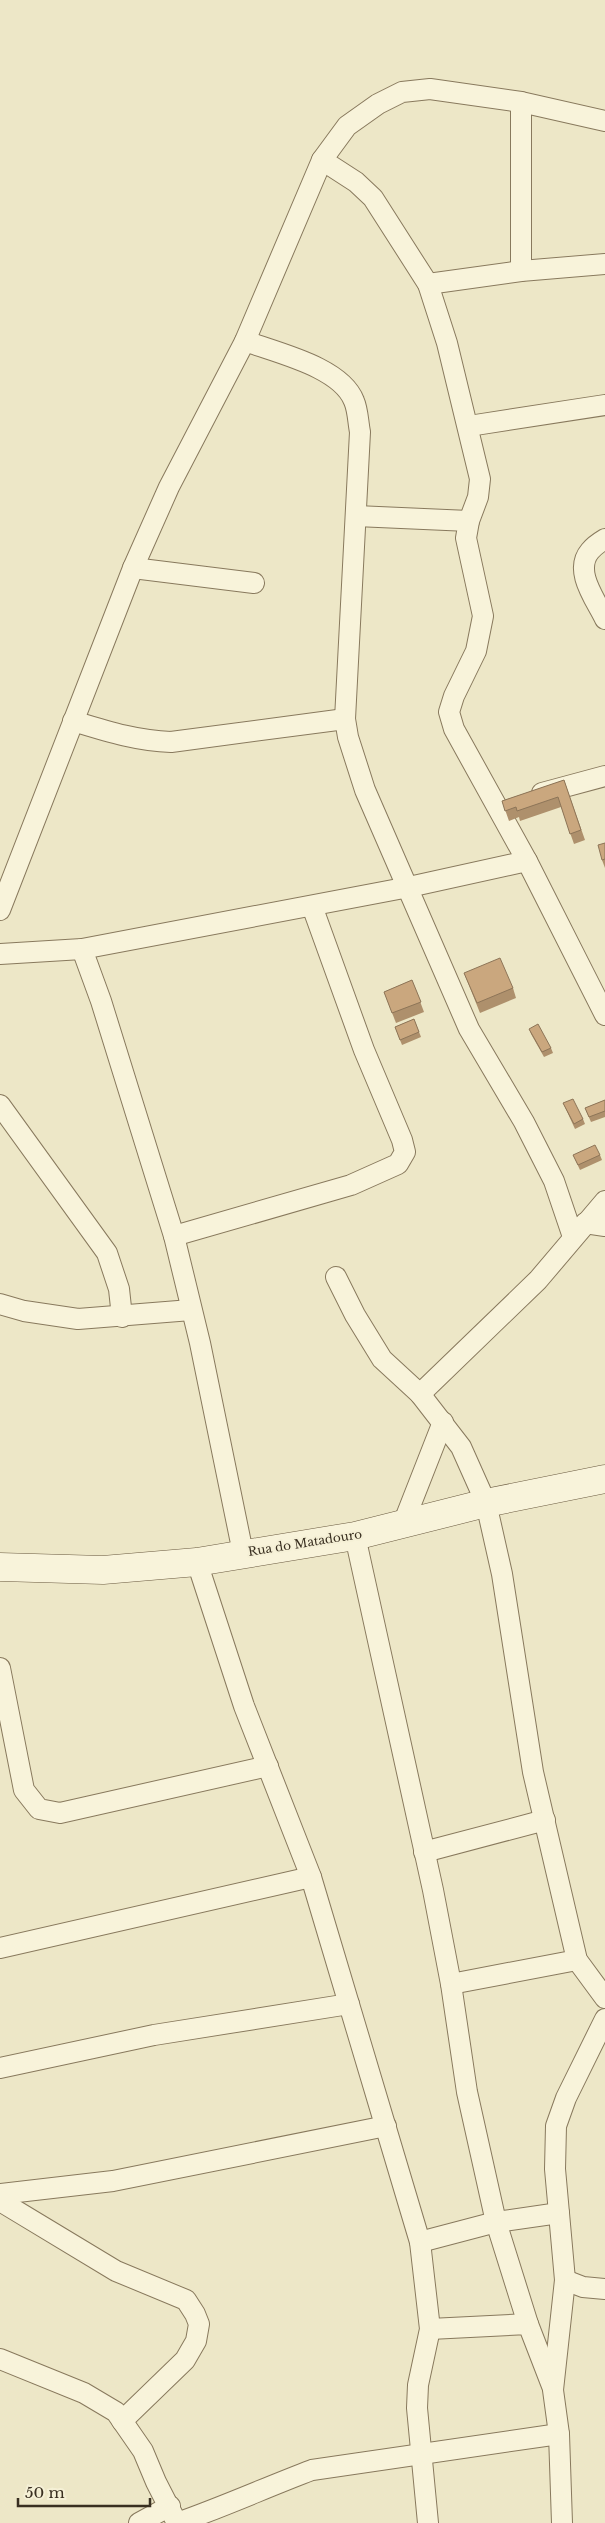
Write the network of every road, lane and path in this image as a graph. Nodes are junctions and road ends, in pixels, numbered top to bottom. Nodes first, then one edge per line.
1 (521, 102) junction
2 (605, 121) edge
3 (322, 160) junction
4 (605, 264) edge
5 (521, 271) junction
6 (428, 284) junction
7 (246, 341) junction
8 (605, 405) edge
9 (469, 426) junction
10 (356, 516) junction
11 (468, 521) junction
12 (605, 539) edge
13 (133, 568) junction
14 (254, 583) dead end
15 (605, 619) edge
16 (345, 719) junction
17 (73, 721) junction
18 (605, 776) edge
19 (511, 801) junction
20 (527, 861) junction
21 (409, 887) junction
22 (312, 906) junction
23 (0, 910) edge
24 (82, 949) junction
25 (0, 954) edge
26 (605, 1015) edge
27 (0, 1105) edge
28 (605, 1201) edge
29 (605, 1226) edge
30 (579, 1230) junction
31 (174, 1236) junction
32 (336, 1278) dead end
33 (0, 1304) edge
34 (191, 1310) junction
35 (122, 1317) junction
36 (420, 1394) junction
37 (443, 1422) junction
38 (605, 1479) edge
39 (486, 1503) junction
40 (403, 1524) junction
41 (354, 1536) junction
42 (243, 1553) junction
43 (196, 1562) junction
44 (0, 1567) edge
45 (0, 1668) edge
46 (268, 1766) junction
47 (545, 1820) junction
48 (424, 1852) junction
49 (311, 1877) junction
50 (0, 1948) edge
51 (577, 1960) junction
52 (451, 1984) junction
53 (605, 1998) edge
54 (349, 2004) junction
55 (605, 2019) edge
56 (0, 2068) edge
57 (386, 2126) junction
58 (0, 2194) edge
59 (0, 2200) edge
60 (559, 2213) junction
61 (496, 2222) junction
62 (420, 2242) junction
63 (565, 2280) junction
64 (605, 2289) edge
65 (528, 2324) junction
66 (430, 2329) junction
67 (0, 2359) edge
68 (553, 2390) junction
69 (122, 2421) junction
70 (559, 2434) junction
71 (421, 2454) junction
72 (175, 2517) edge
73 (139, 2523) edge
74 (428, 2523) edge
75 (562, 2523) edge

1 - 2 street
1 - 3 street
1 - 5 street
3 - 6 street
3 - 7 street
4 - 5 street
5 - 6 street
6 - 9 street
7 - 10 street
7 - 13 street
8 - 9 street
9 - 11 street
10 - 11 street
10 - 16 street
11 - 19 street
12 - 15 street
13 - 14 street
13 - 17 street
16 - 17 street
16 - 21 street
17 - 23 street
18 - 19 street
19 - 20 street
20 - 21 street
20 - 26 street
21 - 22 street
21 - 30 street
22 - 24 street
22 - 31 street
24 - 25 street
24 - 31 street
27 - 35 street
28 - 30 street
29 - 30 street
30 - 36 street
31 - 34 street
32 - 36 street
33 - 35 street
34 - 35 street
34 - 42 street
36 - 37 street
37 - 39 street
37 - 40 street
38 - 39 street, Rua do Matadouro
39 - 40 street, Rua do Matadouro
39 - 47 street
40 - 41 street, Rua do Matadouro
41 - 42 street, Rua do Matadouro
41 - 48 street
42 - 43 street, Rua do Matadouro
43 - 44 street, Rua do Matadouro
43 - 46 street
45 - 46 street
46 - 49 street
47 - 48 street
47 - 51 street
48 - 52 street
49 - 50 street
49 - 54 street
51 - 52 street
51 - 53 street
52 - 61 street
54 - 56 street
54 - 57 street
55 - 60 street
57 - 58 street
57 - 62 street
59 - 69 street
60 - 61 street
60 - 63 street
61 - 62 street
61 - 65 street
62 - 66 street
63 - 64 street
63 - 68 street
65 - 66 street
65 - 68 street
66 - 71 street
67 - 69 street
68 - 70 street
69 - 72 street
70 - 71 street
70 - 75 street
71 - 72 street
71 - 74 street
72 - 73 street

